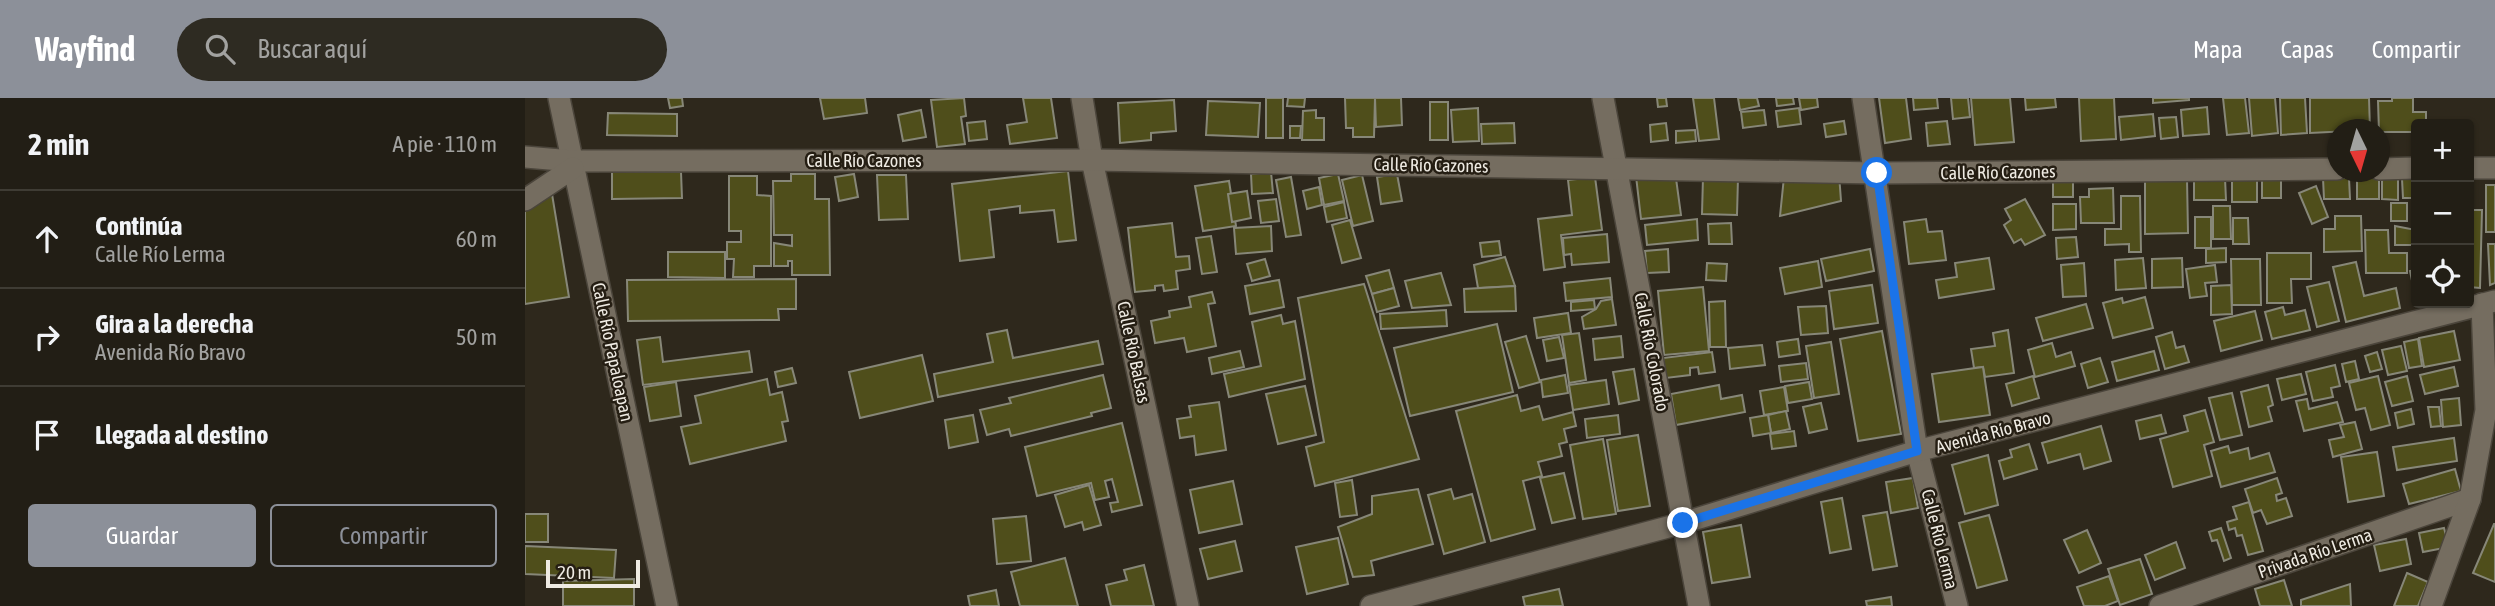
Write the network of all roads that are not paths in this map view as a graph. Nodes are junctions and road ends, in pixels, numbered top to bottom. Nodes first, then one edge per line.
1 (559, 98) edge
2 (1082, 98) edge
3 (1603, 98) edge
4 (1863, 98) edge
5 (525, 157) edge
6 (1092, 160) junction
7 (573, 164) junction
8 (2495, 167) edge
9 (2411, 168) edge
10 (2474, 168) edge
11 (1618, 169) junction
12 (2327, 169) edge
13 (2390, 169) edge
14 (1877, 173) junction
15 (525, 200) edge
16 (2489, 302) edge
17 (1917, 451) junction
18 (2470, 499) junction
19 (1683, 523) junction
20 (667, 606) edge
21 (1188, 606) edge
22 (1371, 606) edge
23 (1699, 606) edge
24 (1957, 606) edge
25 (2160, 606) edge
26 (2431, 606) edge

1 - 7 street, Calle Río Papaloapan
2 - 6 street, Calle Río Balsas
3 - 11 street, Calle Río Colorado
4 - 14 street, Calle Río Lerma
5 - 7 street, Calle Río Cazones
6 - 7 street, Calle Río Cazones
6 - 11 street, Calle Río Cazones
6 - 21 street, Calle Río Balsas
7 - 15 street
7 - 20 street, Calle Río Papaloapan
8 - 10 street
9 - 13 street
11 - 14 street, Calle Río Cazones
11 - 19 street, Calle Río Colorado
12 - 14 street, Calle Río Cazones
14 - 17 street, Calle Río Lerma
16 - 17 street, Avenida Río Bravo
16 - 18 street
17 - 19 street, Avenida Río Bravo
17 - 24 street, Calle Río Lerma
18 - 25 street, Privada Río Lerma
18 - 26 street
19 - 22 street, Avenida Río Bravo
19 - 23 street, Calle Río Colorado

